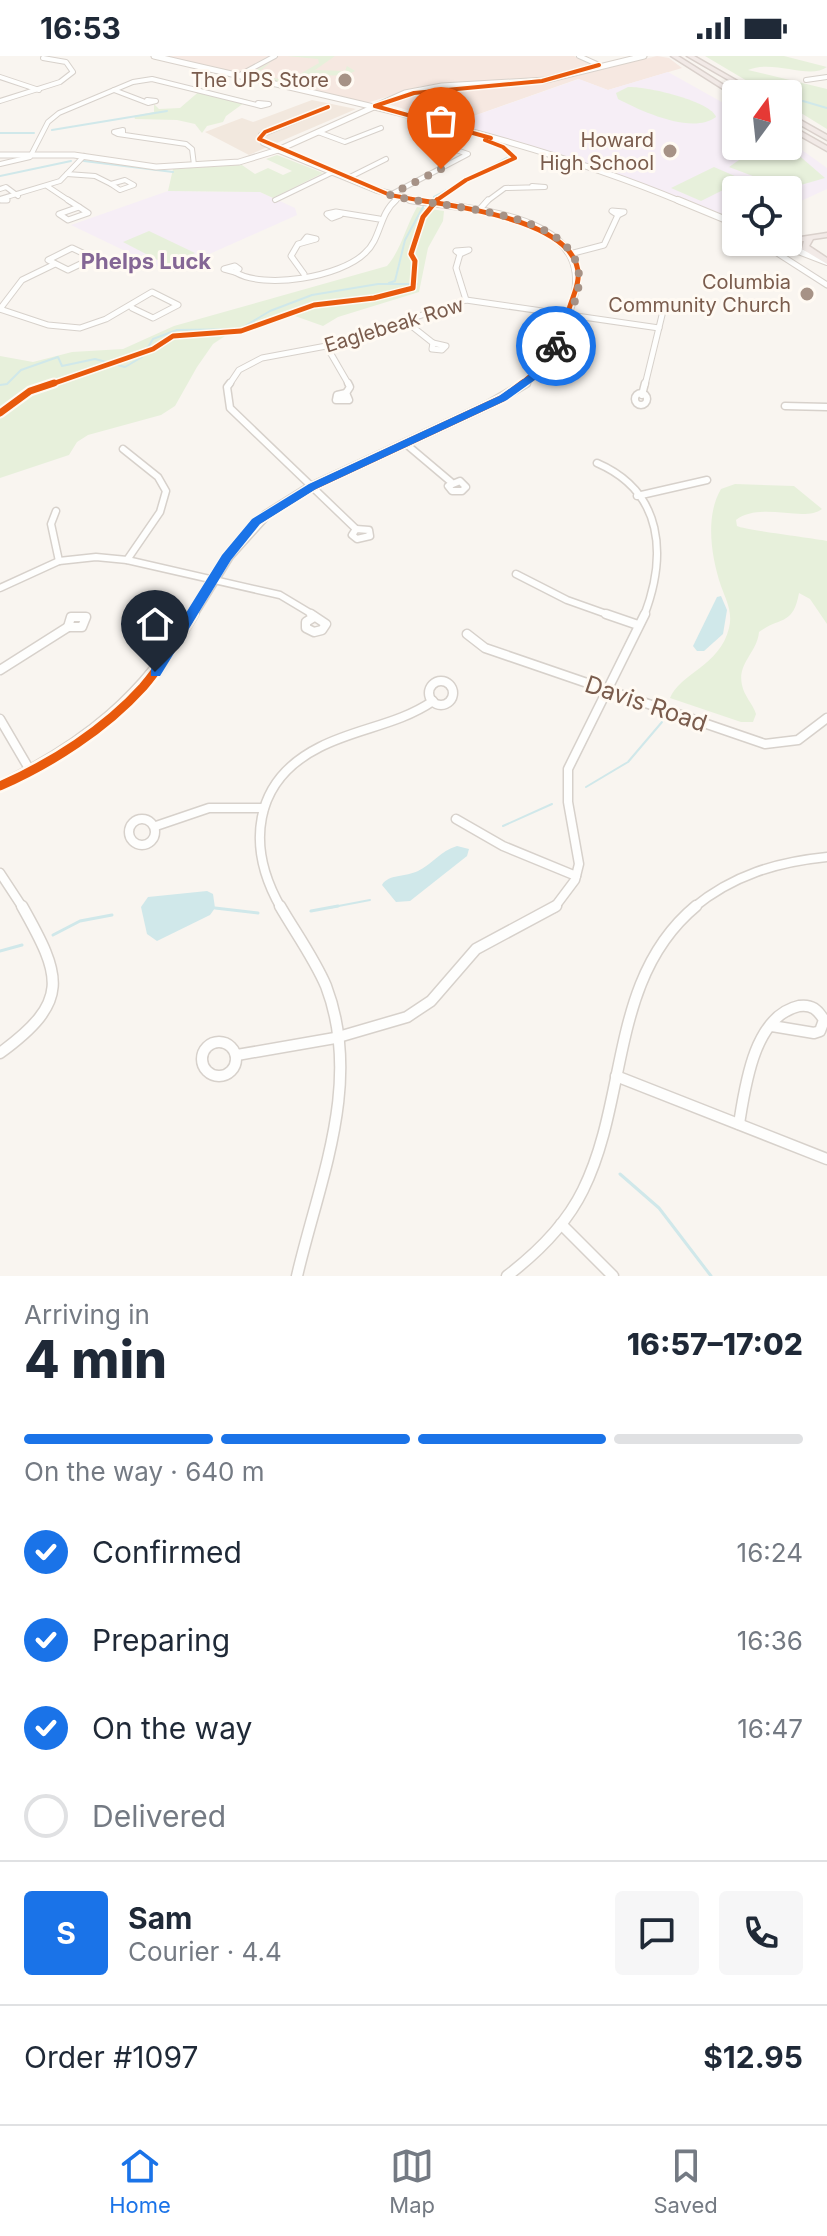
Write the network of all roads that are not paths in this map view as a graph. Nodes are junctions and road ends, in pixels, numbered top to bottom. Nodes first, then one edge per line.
1 (154, 56) edge
2 (275, 56) edge
3 (579, 56) edge
4 (644, 56) edge
5 (671, 56) edge
6 (689, 56) edge
7 (43, 58) edge
8 (599, 65) junction
9 (238, 76) junction
10 (0, 77) edge
11 (827, 77) edge
12 (730, 80) edge
13 (806, 80) dead end
14 (722, 87) edge
15 (39, 90) junction
16 (114, 90) junction
17 (147, 100) dead end
18 (0, 101) edge
19 (258, 103) dead end
20 (375, 106) junction
21 (328, 107) dead end
22 (802, 121) edge
23 (381, 128) dead end
24 (318, 132) junction
25 (123, 134) dead end
26 (802, 134) edge
27 (827, 135) edge
28 (429, 141) dead end
29 (827, 149) edge
30 (278, 150) junction
31 (33, 153) junction
32 (0, 155) edge
33 (84, 156) junction
34 (386, 159) dead end
35 (0, 164) edge
36 (194, 165) junction
37 (333, 172) junction
38 (67, 174) junction
39 (348, 178) junction
40 (111, 184) dead end
41 (47, 186) junction
42 (532, 186) dead end
43 (0, 189) edge
44 (18, 196) junction
45 (394, 196) junction
46 (0, 199) edge
47 (275, 200) dead end
48 (79, 207) junction
49 (480, 209) junction
50 (340, 215) dead end
51 (618, 215) dead end
52 (379, 219) junction
53 (722, 219) edge
54 (827, 232) edge
55 (802, 237) edge
56 (810, 237) junction
57 (802, 238) edge
58 (303, 242) dead end
59 (802, 252) edge
60 (460, 254) dead end
61 (570, 254) junction
62 (782, 256) edge
63 (827, 262) edge
64 (56, 264) junction
65 (235, 272) dead end
66 (304, 274) junction
67 (827, 285) edge
68 (466, 300) junction
69 (132, 308) junction
70 (0, 309) edge
71 (663, 311) dead end
72 (569, 314) junction
73 (404, 320) junction
74 (659, 328) junction
75 (433, 343) dead end
76 (327, 347) junction
77 (346, 393) dead end
78 (642, 395) dead end
79 (785, 406) dead end
80 (827, 407) edge
81 (406, 444) junction
82 (123, 449) dead end
83 (597, 463) dead end
84 (707, 480) dead end
85 (451, 482) dead end
86 (312, 487) junction
87 (637, 496) junction
88 (56, 511) dead end
89 (356, 529) dead end
90 (127, 560) junction
91 (59, 561) junction
92 (516, 574) dead end
93 (213, 579) junction
94 (0, 588) edge
95 (314, 617) dead end
96 (638, 625) junction
97 (68, 627) dead end
98 (467, 634) dead end
99 (0, 670) edge
100 (609, 692) junction
101 (433, 701) dead end
102 (827, 718) edge
103 (0, 719) edge
104 (31, 772) junction
105 (0, 786) edge
106 (264, 808) junction
107 (456, 819) dead end
108 (156, 826) dead end
109 (827, 857) edge
110 (0, 873) edge
111 (576, 876) junction
112 (772, 1026) junction
113 (338, 1035) junction
114 (0, 1053) edge
115 (237, 1055) dead end
116 (616, 1076) junction
117 (739, 1124) junction
118 (827, 1159) edge
119 (561, 1224) junction
120 (297, 1276) edge
121 (507, 1276) edge
122 (613, 1276) edge

1 - 9 street
2 - 9 street
3 - 8 street
4 - 8 street
5 - 14 highway
6 - 12 highway
7 - 15 street
8 - 20 street
9 - 20 street
10 - 15 street
11 - 13 street
15 - 18 street
16 - 17 street
16 - 19 street
16 - 31 street
20 - 24 street
20 - 53 street
21 - 30 street
22 - 27 highway
23 - 24 street
24 - 30 street
25 - 36 street
26 - 29 highway
28 - 45 street
30 - 36 street
30 - 37 street
31 - 32 street
31 - 33 street
31 - 35 street
33 - 36 street
33 - 38 street
34 - 39 street
37 - 39 street
37 - 47 street
38 - 40 street
38 - 41 street
39 - 45 street
41 - 44 street
41 - 48 street
42 - 49 street
43 - 44 street
44 - 46 street
45 - 49 street
45 - 52 street
48 - 48 street
49 - 61 street
50 - 52 street
51 - 61 street
52 - 66 street
54 - 55 highway
54 - 56 highway
56 - 57 highway
56 - 63 highway
58 - 66 street
59 - 63 street
60 - 68 street
61 - 72 street
62 - 67 street
64 - 64 street
64 - 70 street
65 - 66 street
68 - 72 street, Eaglebeak Row
68 - 73 street, Eaglebeak Row
69 - 69 street
69 - 70 street
71 - 74 street
72 - 74 street, Eaglebeak Row
72 - 81 street
73 - 75 street
73 - 76 street, Eaglebeak Row
74 - 78 street
76 - 77 street
76 - 86 street, Eaglebeak Row
79 - 80 street
81 - 85 street
81 - 86 street
82 - 90 street
83 - 87 street
84 - 87 street
86 - 89 street
86 - 93 street
87 - 96 street
88 - 91 street
90 - 91 street
90 - 93 street
91 - 94 street
92 - 96 street
93 - 95 street
93 - 104 street
96 - 100 street
97 - 99 street
98 - 100 street, Davis Road
100 - 102 street, Davis Road
100 - 111 street
101 - 106 street
103 - 104 street
104 - 105 street
106 - 108 street
106 - 113 street
107 - 111 street
109 - 116 street
110 - 114 street
111 - 113 street
112 - 112 street
112 - 117 street
113 - 115 street
113 - 120 street
116 - 117 street
116 - 119 street
117 - 118 street
119 - 121 street
119 - 122 street

